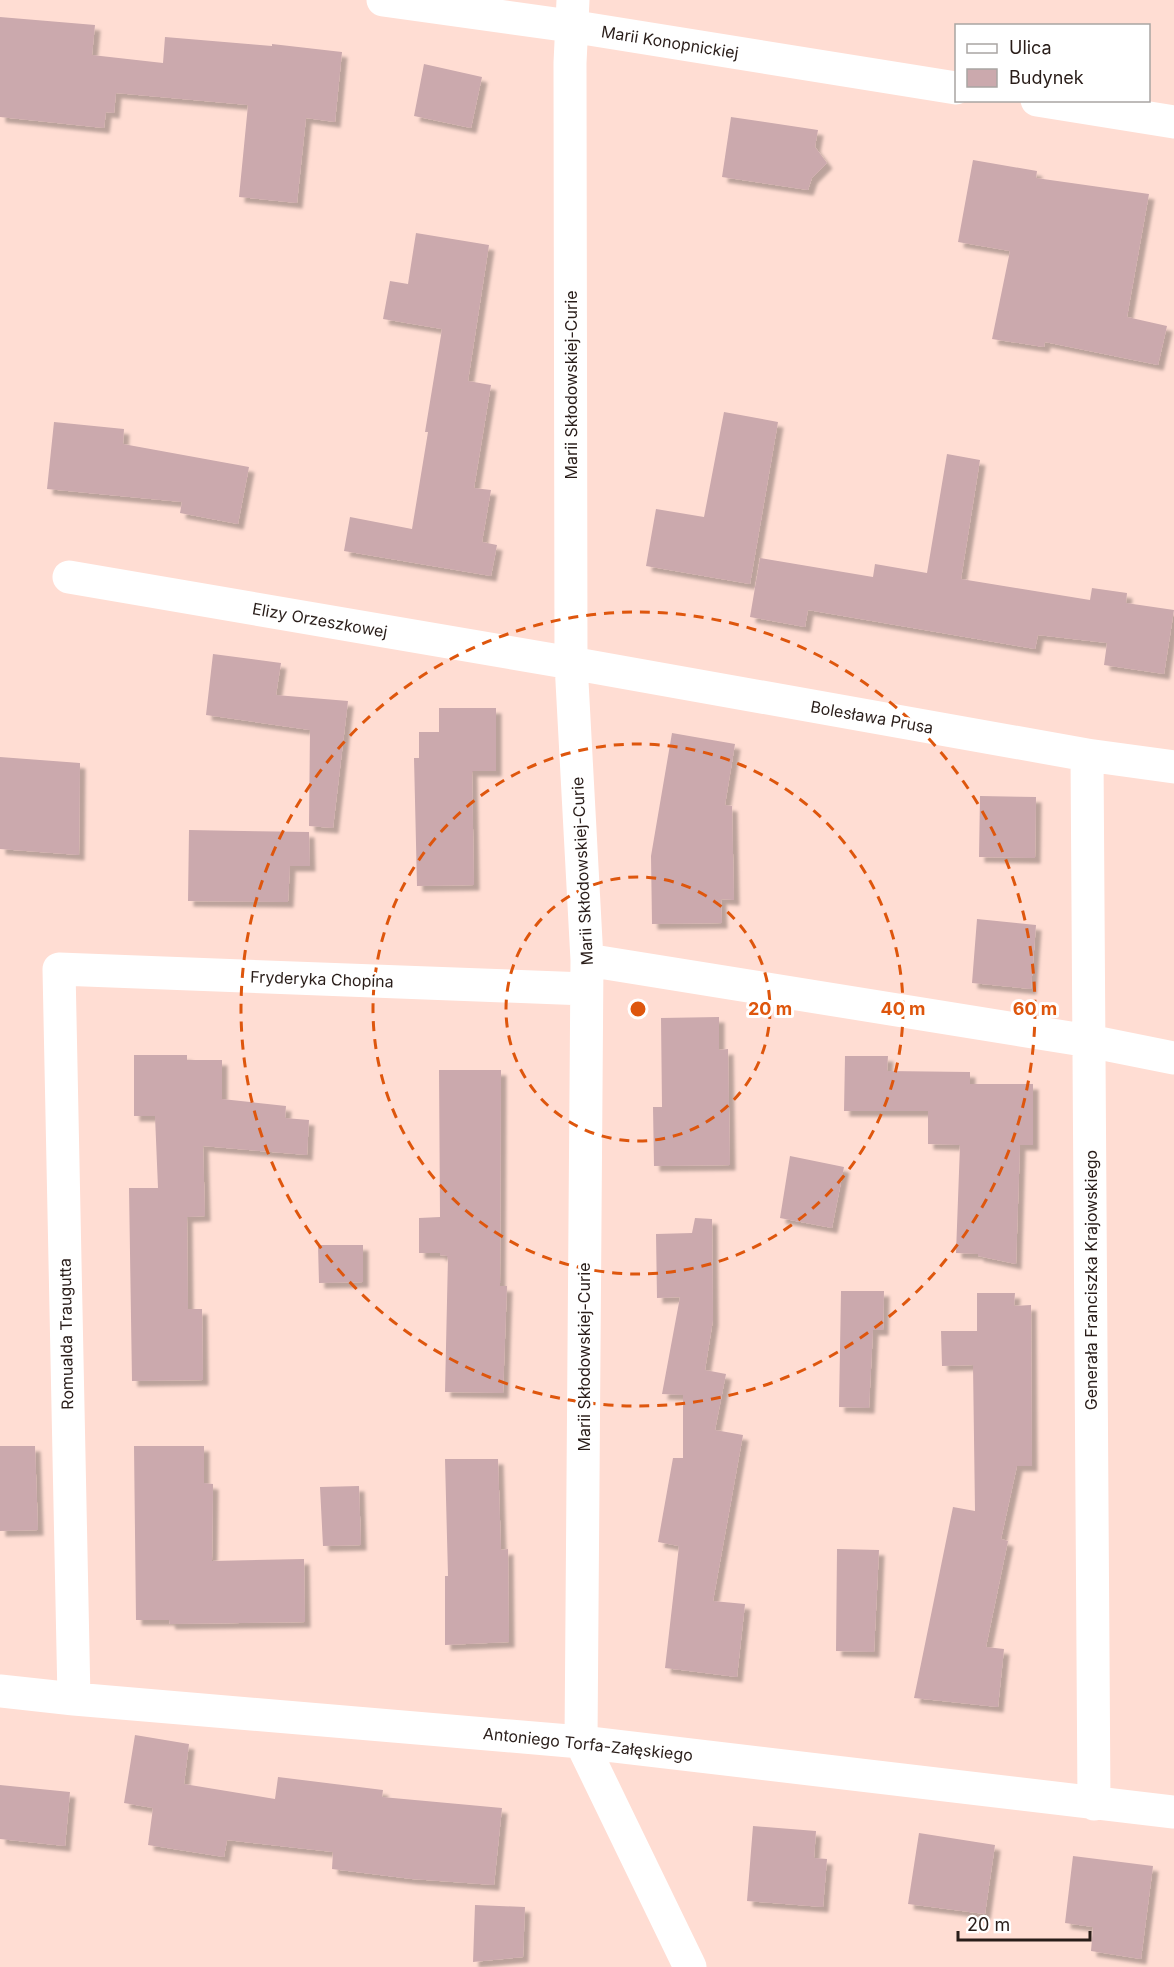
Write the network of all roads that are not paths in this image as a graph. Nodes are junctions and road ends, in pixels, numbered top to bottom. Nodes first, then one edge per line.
1 (383, 0) edge
2 (571, 13) edge
3 (955, 88) edge
4 (1049, 102) edge
5 (1174, 122) edge
6 (69, 577) dead end
7 (571, 663) junction
8 (1088, 755) junction
9 (1174, 767) edge
10 (59, 969) joint
11 (587, 975) junction
12 (1089, 1041) junction
13 (1174, 1058) edge
14 (0, 1691) edge
15 (74, 1699) junction
16 (581, 1742) junction
17 (1094, 1804) junction
18 (1174, 1812) edge
19 (690, 1967) edge

1 - 2 street, Marii Konopnickiej
2 - 3 street, Marii Konopnickiej
2 - 7 street, Marii Skłodowskiej-Curie
4 - 5 street
6 - 7 street, Elizy Orzeszkowej
7 - 8 street, Bolesława Prusa
7 - 11 street, Marii Skłodowskiej-Curie
8 - 9 street, Bolesława Prusa
8 - 12 street, Generała Franciszka Krajowskiego
10 - 11 street, Fryderyka Chopina
10 - 15 street, Romualda Traugutta
11 - 12 street, Fryderyka Chopina
11 - 16 street, Marii Skłodowskiej-Curie
12 - 13 street, Fryderyka Chopina
12 - 17 street, Generała Franciszka Krajowskiego
14 - 15 street, Antoniego Torfa-Załęskiego
15 - 16 street, Antoniego Torfa-Załęskiego
16 - 17 street, Antoniego Torfa-Załęskiego
16 - 19 street
17 - 18 street, Antoniego Torfa-Załęskiego

